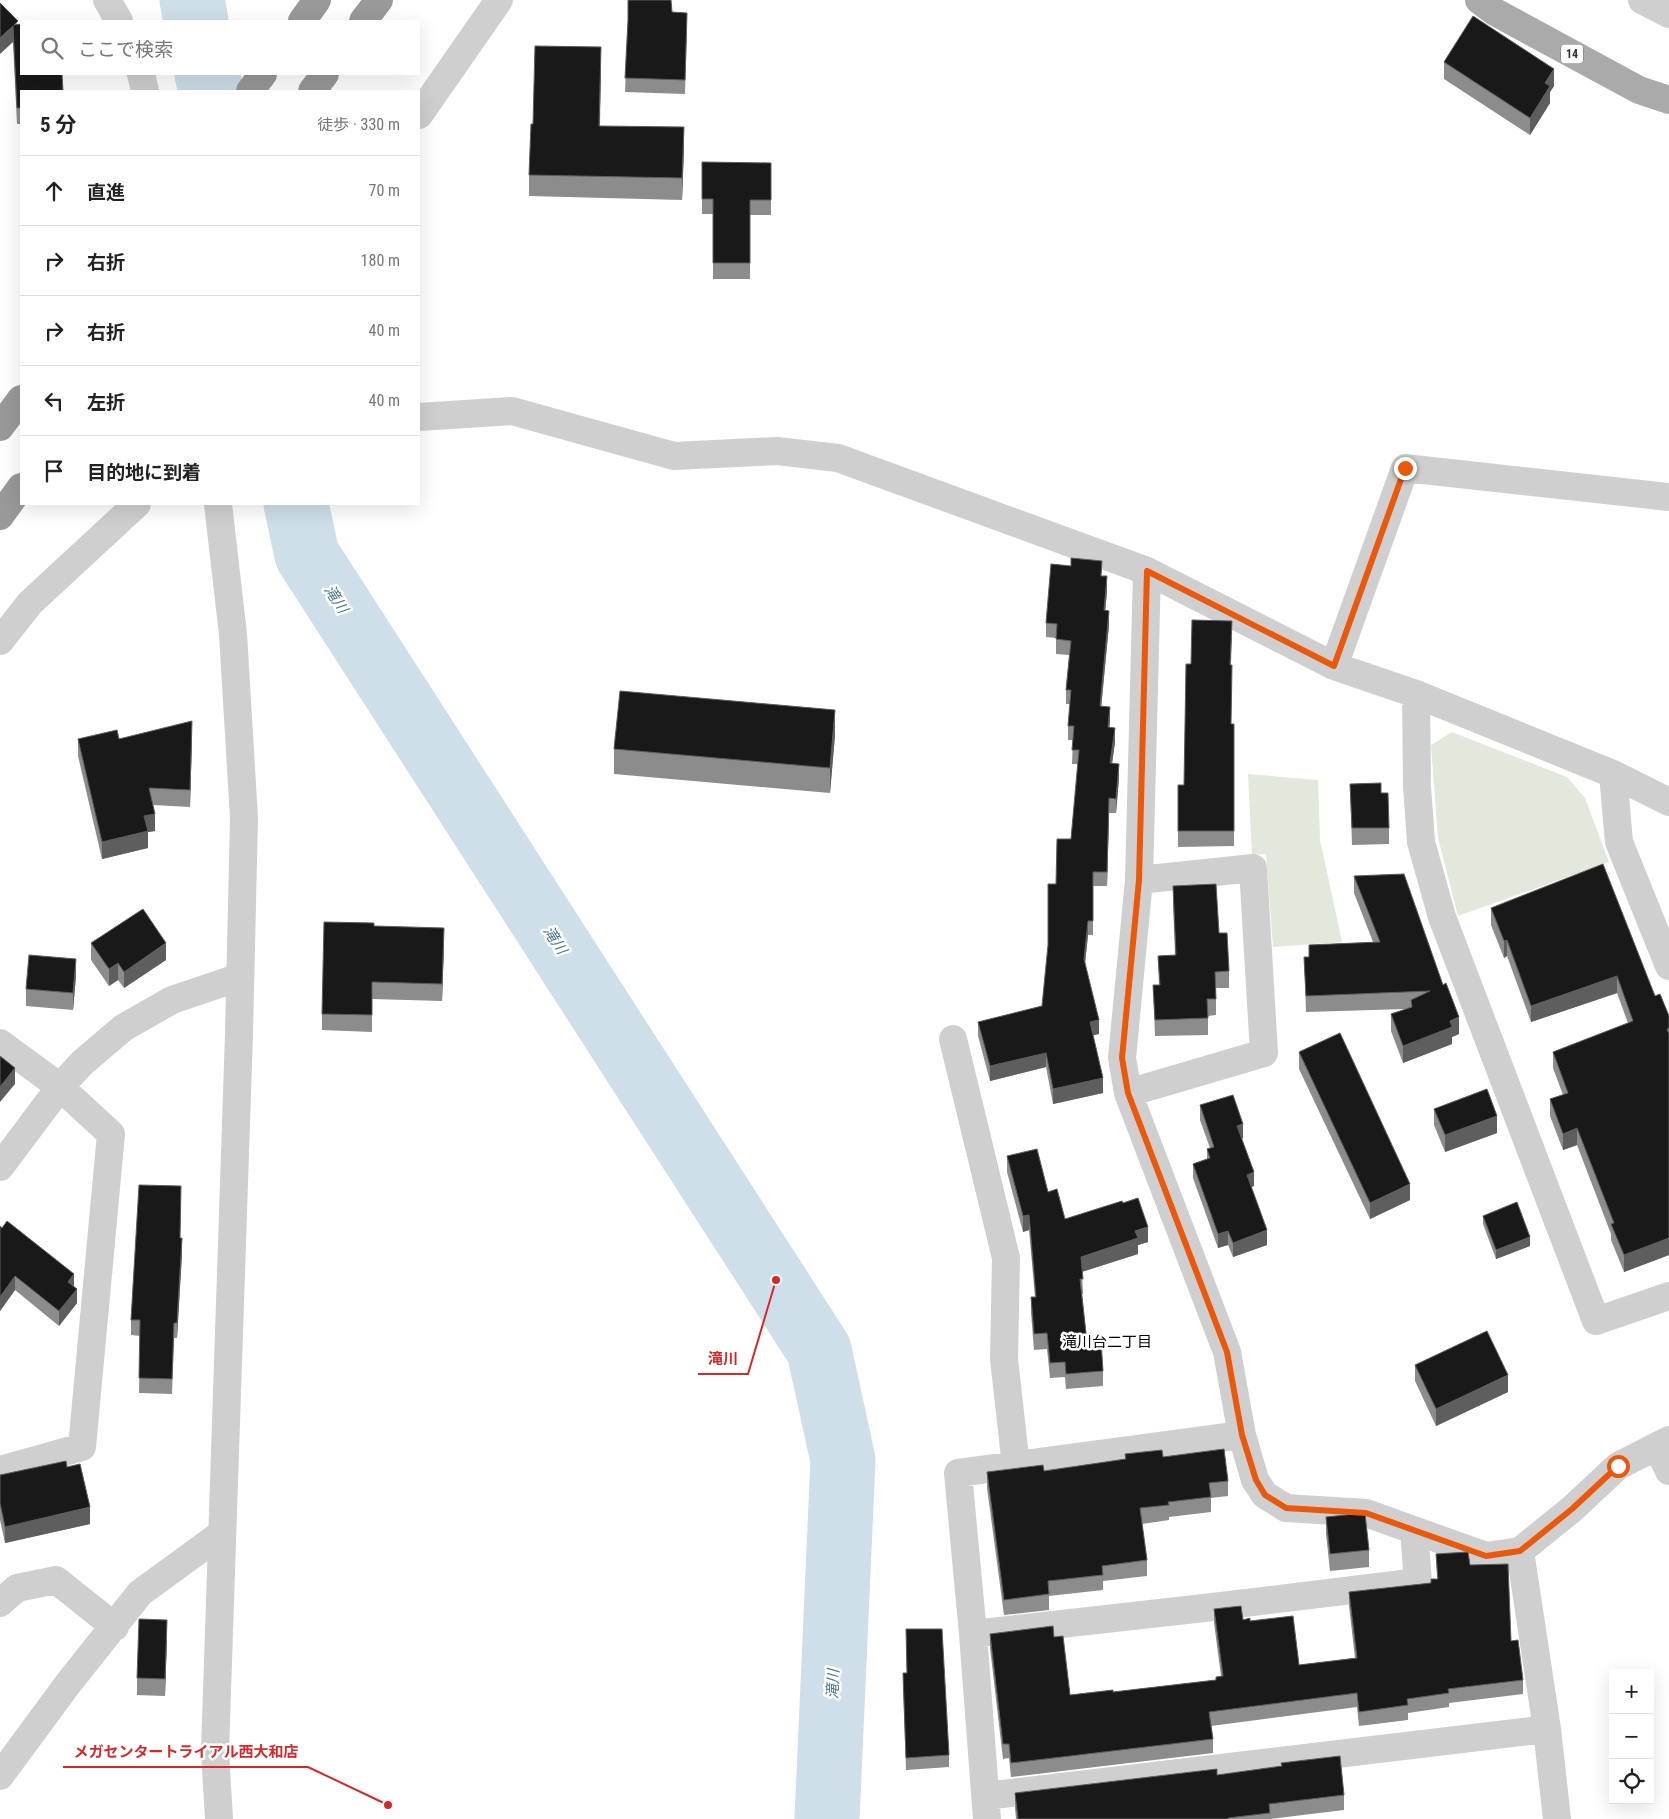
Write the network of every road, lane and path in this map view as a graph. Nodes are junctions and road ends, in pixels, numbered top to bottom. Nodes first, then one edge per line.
1 (107, 0) edge
2 (317, 0) edge
3 (379, 0) edge
4 (499, 0) edge
5 (1478, 0) edge
6 (1642, 0) edge
7 (1669, 14) edge
8 (118, 20) edge
9 (303, 20) edge
10 (364, 20) edge
11 (141, 75) edge
12 (262, 75) edge
13 (324, 75) edge
14 (145, 90) edge
15 (251, 90) edge
16 (313, 90) edge
17 (1669, 100) edge
18 (420, 114) edge
19 (20, 400) edge
20 (420, 418) edge
21 (0, 427) edge
22 (20, 488) edge
23 (1669, 497) edge
24 (136, 505) edge
25 (218, 505) edge
26 (0, 516) edge
27 (1147, 571) junction
28 (0, 642) edge
29 (1334, 666) junction
30 (1416, 694) junction
31 (1613, 774) junction
32 (1669, 802) edge
33 (1139, 880) junction
34 (1669, 966) edge
35 (240, 977) junction
36 (953, 1039) dead end
37 (0, 1043) edge
38 (60, 1087) junction
39 (1128, 1093) junction
40 (0, 1167) edge
41 (1669, 1296) edge
42 (1242, 1435) junction
43 (1663, 1443) edge
44 (1016, 1466) junction
45 (0, 1470) edge
46 (1669, 1471) edge
47 (1414, 1531) junction
48 (221, 1534) junction
49 (1520, 1551) junction
50 (0, 1603) edge
51 (115, 1627) junction
52 (973, 1634) junction
53 (1547, 1729) junction
54 (0, 1776) edge
55 (986, 1808) edge
56 (219, 1819) edge
57 (1557, 1819) edge

1 - 8 street
2 - 9 highway
3 - 10 highway
4 - 18 street
5 - 17 main road, 14
6 - 7 street
11 - 14 street
12 - 15 highway
13 - 16 highway
19 - 21 highway
20 - 27 street
22 - 26 highway
23 - 29 street
24 - 28 street
25 - 35 street
27 - 29 street
27 - 33 street
29 - 30 street
30 - 31 street
30 - 41 street
31 - 32 street
31 - 34 street
33 - 39 street
33 - 39 street
35 - 38 street
35 - 48 street
36 - 44 street
37 - 38 street
38 - 40 street
38 - 45 street
39 - 42 street
42 - 44 street
42 - 47 street
43 - 46 street
43 - 49 street
44 - 52 street
47 - 49 street
47 - 52 street
48 - 51 street
48 - 56 street
49 - 53 street
50 - 51 street
51 - 54 street
52 - 55 street
53 - 55 street
53 - 57 street

